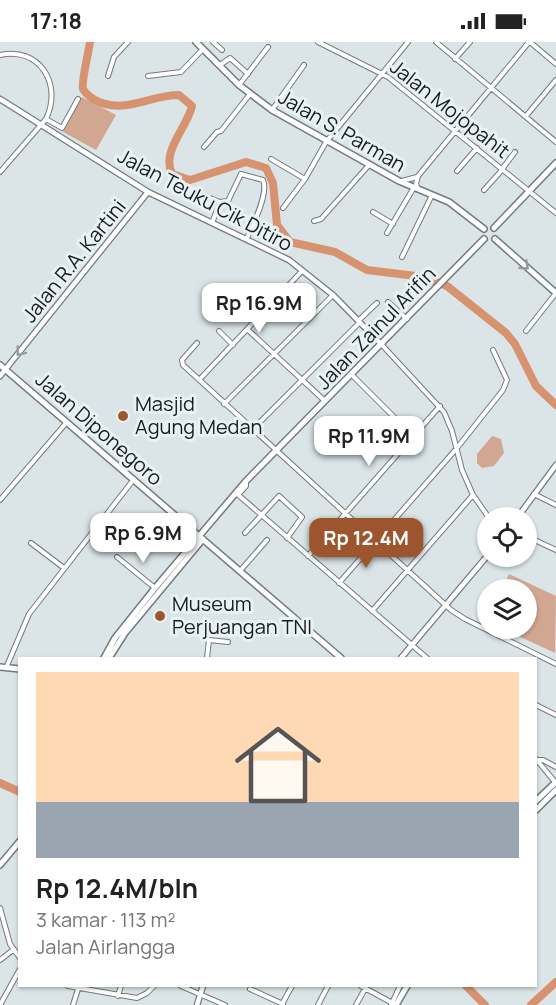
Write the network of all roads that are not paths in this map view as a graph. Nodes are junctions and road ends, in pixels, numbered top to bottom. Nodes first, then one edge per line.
1 (128, 42) edge
2 (196, 42) edge
3 (213, 42) edge
4 (318, 42) edge
5 (408, 42) edge
6 (436, 42) edge
7 (470, 42) edge
8 (529, 42) edge
9 (268, 47) dead end
10 (203, 49) junction
11 (222, 50) dead end
12 (0, 55) edge
13 (455, 59) junction
14 (556, 64) edge
15 (220, 65) junction
16 (304, 65) dead end
17 (382, 73) junction
18 (248, 74) junction
19 (108, 76) dead end
20 (148, 76) dead end
21 (556, 80) edge
22 (239, 85) junction
23 (491, 88) junction
24 (250, 94) junction
25 (0, 99) edge
26 (78, 99) dead end
27 (272, 110) junction
28 (526, 116) junction
29 (46, 118) junction
30 (42, 124) junction
31 (455, 131) junction
32 (326, 142) junction
33 (556, 142) edge
34 (204, 147) dead end
35 (477, 148) junction
36 (516, 152) dead end
37 (271, 159) dead end
38 (556, 164) edge
39 (369, 165) junction
40 (502, 169) junction
41 (457, 171) dead end
42 (0, 172) edge
43 (418, 176) junction
44 (305, 179) junction
45 (399, 181) junction
46 (413, 189) junction
47 (484, 189) dead end
48 (529, 191) junction
49 (148, 192) junction
50 (422, 192) junction
51 (197, 193) dead end
52 (432, 195) junction
53 (220, 202) junction
54 (283, 207) dead end
55 (374, 212) dead end
56 (556, 213) edge
57 (314, 221) dead end
58 (212, 223) junction
59 (393, 224) junction
60 (494, 228) junction
61 (484, 229) junction
62 (387, 233) dead end
63 (247, 238) junction
64 (495, 238) junction
65 (484, 239) junction
66 (402, 257) dead end
67 (303, 271) junction
68 (556, 293) edge
69 (333, 295) junction
70 (388, 302) dead end
71 (377, 303) dead end
72 (407, 319) junction
73 (359, 321) junction
74 (248, 330) junction
75 (219, 331) dead end
76 (526, 331) dead end
77 (197, 343) dead end
78 (233, 345) junction
79 (382, 345) junction
80 (493, 350) dead end
81 (275, 354) junction
82 (0, 365) edge
83 (6, 370) junction
84 (352, 375) junction
85 (0, 376) edge
86 (199, 380) junction
87 (303, 381) junction
88 (326, 401) junction
89 (224, 404) junction
90 (440, 406) junction
91 (67, 422) junction
92 (252, 430) junction
93 (412, 435) junction
94 (457, 448) junction
95 (275, 451) junction
96 (556, 465) edge
97 (134, 479) junction
98 (237, 494) junction
99 (534, 494) junction
100 (473, 495) junction
101 (0, 500) edge
102 (556, 505) edge
103 (481, 507) edge
104 (525, 507) edge
105 (344, 514) junction
106 (261, 515) junction
107 (245, 533) dead end
108 (201, 537) junction
109 (287, 538) junction
110 (267, 540) dead end
111 (375, 541) junction
112 (537, 541) edge
113 (31, 543) dead end
114 (556, 550) edge
115 (308, 556) junction
116 (117, 557) dead end
117 (478, 567) edge
118 (64, 569) junction
119 (409, 570) junction
120 (240, 571) junction
121 (339, 582) junction
122 (155, 588) junction
123 (151, 597) junction
124 (447, 606) junction
125 (372, 611) junction
126 (228, 642) dead end
127 (411, 645) junction
128 (105, 657) edge
129 (110, 657) edge
130 (207, 657) edge
131 (340, 657) edge
132 (402, 657) edge
133 (426, 657) edge
134 (556, 664) edge
135 (3, 667) edge
136 (18, 669) edge
137 (537, 706) edge
138 (556, 715) edge
139 (537, 760) edge
140 (537, 761) edge
141 (556, 767) edge
142 (556, 782) edge
143 (556, 790) edge
144 (537, 800) edge
145 (537, 809) edge
146 (18, 837) edge
147 (18, 843) edge
148 (0, 859) edge
149 (0, 865) edge
150 (0, 908) edge
151 (1, 914) edge
152 (13, 950) junction
153 (18, 956) edge
154 (0, 960) edge
155 (18, 973) edge
156 (78, 987) edge
157 (121, 987) edge
158 (153, 987) edge
159 (183, 987) edge
160 (203, 987) edge
161 (291, 987) edge
162 (327, 987) edge
163 (364, 987) edge
164 (366, 987) edge
165 (400, 987) edge
166 (406, 987) edge
167 (250, 989) dead end
168 (200, 994) junction
169 (118, 996) junction
170 (282, 1004) edge
171 (394, 1004) edge
172 (0, 1005) edge
173 (73, 1005) edge
174 (197, 1005) edge
175 (225, 1005) edge
176 (318, 1005) edge
177 (356, 1005) edge

1 - 19 street
2 - 10 main road, Jalan S. Parman
3 - 11 street
4 - 17 street, Jalan Mojopahit
5 - 17 street
6 - 13 street
7 - 13 street
8 - 14 street
8 - 23 street
9 - 18 street
10 - 15 main road, Jalan S. Parman
10 - 20 street
12 - 29 street
13 - 23 street
15 - 18 street
15 - 22 main road, Jalan S. Parman
16 - 27 street
17 - 31 street, Jalan Mojopahit
17 - 32 street
18 - 22 street
21 - 28 street
22 - 24 main road, Jalan S. Parman
23 - 28 street
23 - 31 street
24 - 27 main road, Jalan S. Parman
24 - 34 street
25 - 30 street, Jalan Teuku Cik Ditiro
26 - 29 street
27 - 32 main road, Jalan S. Parman
28 - 33 street
29 - 30 street
30 - 42 street
30 - 49 street, Jalan Teuku Cik Ditiro
31 - 35 street, Jalan Mojopahit
31 - 43 street
32 - 39 main road, Jalan S. Parman
32 - 44 street
35 - 40 street, Jalan Mojopahit
35 - 41 street
36 - 40 street
37 - 44 street
38 - 48 main road
39 - 45 main road, Jalan S. Parman
39 - 57 street
40 - 47 street
40 - 48 street, Jalan Mojopahit
43 - 45 street
43 - 50 street
44 - 54 street
45 - 46 main road, Jalan S. Parman
46 - 50 main road, Jalan S. Parman
46 - 59 street
48 - 56 street, Jalan Mojopahit
48 - 60 main road
49 - 58 street, Jalan Teuku Cik Ditiro
49 -> 83 street, Jalan R.A. Kartini
50 - 52 main road, Jalan S. Parman
51 - 53 street
52 - 61 main road, Jalan S. Parman
52 - 66 street
53 - 58 street
53 - 63 street
55 - 59 street
58 - 63 street, Jalan Teuku Cik Ditiro
59 - 62 street
60 - 61 main road
60 - 64 main road
61 - 65 main road
63 - 67 street, Jalan Teuku Cik Ditiro
64 - 65 main road
64 -> 68 main road
65 - 72 main road, Jalan Zainul Arifin
67 - 69 street, Jalan Teuku Cik Ditiro
67 - 74 street
68 - 76 street
69 - 73 street, Jalan Teuku Cik Ditiro
69 - 81 street
70 - 72 street
71 - 73 street
72 - 79 main road, Jalan Zainul Arifin
73 - 79 street, Jalan Teuku Cik Ditiro
73 - 87 street
74 - 78 street
74 - 81 street
75 - 78 street
77 - 86 street
78 - 86 street
79 - 84 main road, Jalan Zainul Arifin
79 - 90 street
80 - 94 street
81 - 87 street
81 - 89 street
82 - 83 main road, Jalan Diponegoro
83 - 85 street, Jalan R.A. Kartini
83 - 91 main road, Jalan Diponegoro
84 - 88 main road, Jalan Zainul Arifin
84 - 93 street
86 - 89 street
87 - 88 street
87 - 92 street
88 - 95 main road, Jalan Zainul Arifin
89 - 92 street
90 - 93 street
90 - 94 street
91 - 97 main road, Jalan Diponegoro
91 - 101 street
92 - 95 street
93 - 105 street
94 - 100 street
94 - 111 street
95 - 98 main road, Jalan Zainul Arifin
95 - 105 street
96 - 99 street
97 - 108 main road, Jalan Diponegoro
97 - 118 street
98 - 106 street
98 - 108 main road, Jalan Zainul Arifin
99 - 102 street
99 - 104 street
100 - 103 street
100 - 119 street
105 - 111 street
105 - 115 street
106 - 107 street
106 - 109 street
106 - 109 street
108 - 120 main road, Jalan Diponegoro
108 - 122 main road, Jalan Zainul Arifin
108 - 123 main road, Jalan Zainul Arifin
109 - 115 street
110 - 120 street
111 - 119 street
111 - 121 street
112 - 114 street
113 - 118 street
115 - 121 street
116 - 122 street
117 - 124 street
118 - 135 street
119 - 124 street
119 - 125 street
120 - 131 main road, Jalan Diponegoro
121 - 125 street
122 - 123 main road, Jalan Zainul Arifin
123 - 128 main road, Jalan Zainul Arifin
123 - 129 main road, Jalan Zainul Arifin
124 - 127 street
124 - 134 street
125 - 127 street
126 - 130 street
127 - 132 street
127 - 133 street
135 - 136 main road
137 - 138 street
139 - 141 street
140 - 142 street
142 - 144 main road
143 - 145 main road
146 - 148 main road
147 - 149 main road
150 - 151 street
151 - 152 street
152 - 153 street
152 - 154 street
155 - 172 street
156 - 169 street
156 - 173 street
157 - 169 street
158 - 169 street
159 - 168 street
160 - 168 street
161 - 170 street
162 - 176 street
163 - 177 street
164 - 171 street
165 - 171 street
166 - 171 main road
167 - 170 street
168 - 174 street
168 - 175 street

